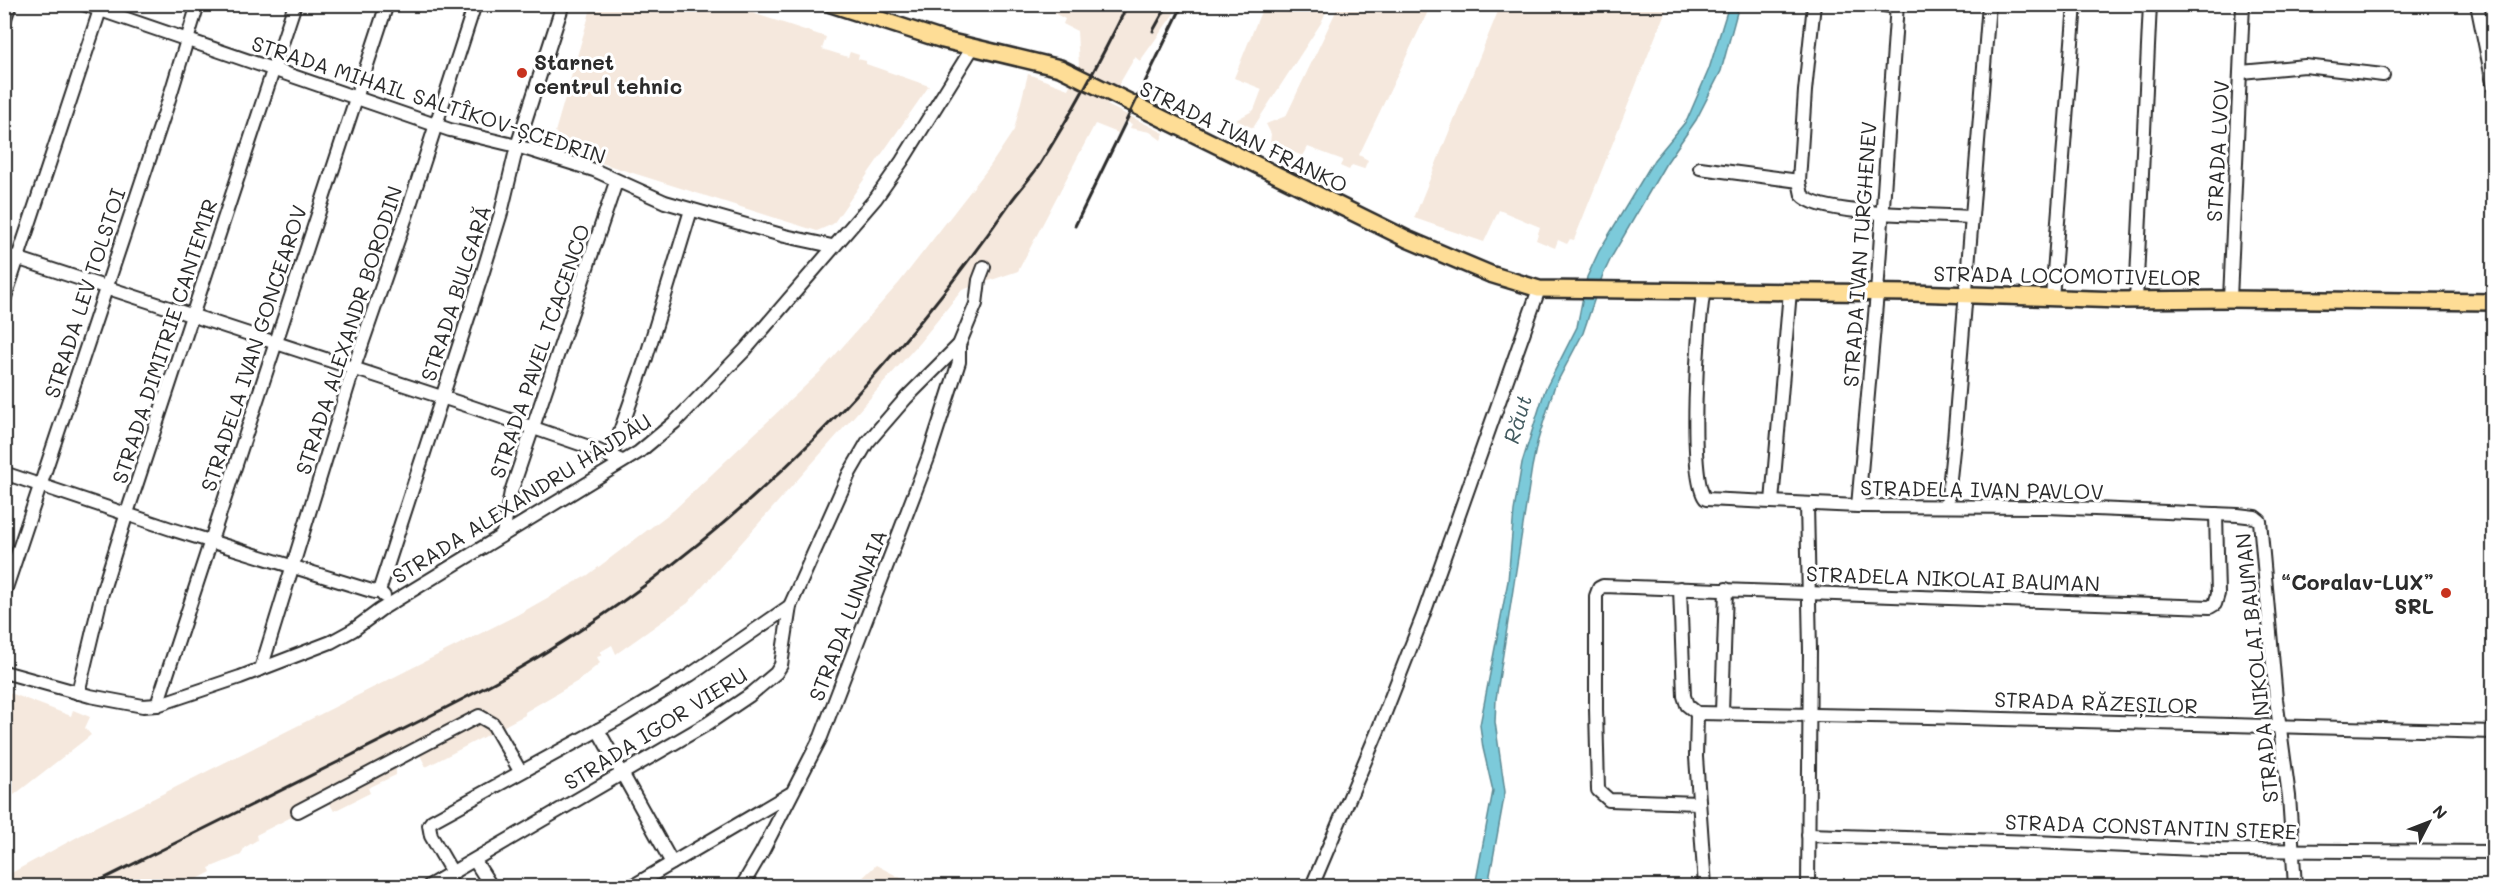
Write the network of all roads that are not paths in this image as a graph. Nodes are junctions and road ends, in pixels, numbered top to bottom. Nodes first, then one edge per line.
1 (10, 4) edge
2 (83, 4) edge
3 (198, 4) edge
4 (295, 4) edge
5 (387, 4) edge
6 (475, 4) edge
7 (563, 4) edge
8 (831, 4) edge
9 (1814, 4) edge
10 (1877, 4) edge
11 (1989, 4) edge
12 (2075, 4) edge
13 (2150, 4) edge
14 (2243, 4) edge
15 (2477, 4) edge
16 (1897, 6) edge
17 (101, 7) edge
18 (4, 21) edge
19 (187, 39) junction
20 (973, 47) junction
21 (274, 69) junction
22 (2241, 72) junction
23 (2383, 75) dead end
24 (2493, 88) edge
25 (356, 97) junction
26 (434, 125) junction
27 (517, 146) junction
28 (1700, 168) dead end
29 (1800, 181) junction
30 (616, 182) junction
31 (691, 210) junction
32 (1882, 213) junction
33 (1970, 217) junction
34 (832, 246) junction
35 (4, 254) edge
36 (18, 258) junction
37 (984, 267) dead end
38 (106, 286) junction
39 (1639, 288) joint
40 (1539, 289) junction
41 (1704, 290) junction
42 (1790, 291) junction
43 (1877, 293) junction
44 (1965, 294) junction
45 (2052, 298) junction
46 (2230, 299) junction
47 (4, 300) edge
48 (2136, 300) junction
49 (2493, 302) edge
50 (192, 316) junction
51 (275, 344) junction
52 (959, 345) junction
53 (353, 370) junction
54 (442, 398) junction
55 (532, 428) junction
56 (617, 459) junction
57 (4, 473) edge
58 (42, 485) junction
59 (1772, 502) junction
60 (1807, 504) junction
61 (1858, 506) junction
62 (1947, 506) junction
63 (127, 513) junction
64 (2216, 514) junction
65 (2258, 519) joint
66 (503, 533) junction
67 (211, 541) junction
68 (292, 566) junction
69 (1680, 588) junction
70 (1726, 589) junction
71 (379, 591) junction
72 (1809, 592) junction
73 (4, 594) edge
74 (389, 604) junction
75 (790, 606) junction
76 (261, 669) junction
77 (4, 672) edge
78 (78, 693) junction
79 (158, 705) junction
80 (1722, 712) junction
81 (1697, 713) junction
82 (1809, 714) junction
83 (2280, 728) junction
84 (598, 730) junction
85 (2493, 732) edge
86 (520, 771) junction
87 (622, 773) junction
88 (790, 794) junction
89 (1699, 803) junction
90 (298, 811) dead end
91 (1808, 836) junction
92 (2292, 851) junction
93 (2493, 852) edge
94 (475, 861) junction
95 (672, 863) junction
96 (453, 874) junction
97 (429, 886) edge
98 (491, 886) edge
99 (633, 886) edge
100 (742, 886) edge
101 (1312, 886) edge
102 (1705, 886) edge
103 (1808, 886) edge
104 (2295, 886) edge

1 - 18 street
2 - 17 street, STRADA MIHAIL SALTÎKOV-ȘCEDRIN
3 - 19 street, STRADA LEV TOLSTOI
4 - 21 street, STRADA DIMITRIE CANTEMIR
5 - 25 street, STRADELA IVAN GONCEAROV
6 - 26 street, STRADA ALEXANDR BORODIN
7 - 27 street, STRADA BULGARĂ
8 - 20 main road, STRADA IVAN FRANKO
9 - 29 street
10 - 16 street
11 - 33 street
12 - 45 street
13 - 48 street
14 - 22 street, STRADA LVOV
15 - 24 street
16 - 32 street, STRADA IVAN TURGHENEV
17 - 19 street, STRADA MIHAIL SALTÎKOV-ȘCEDRIN
17 - 36 street
19 - 21 street, STRADA MIHAIL SALTÎKOV-ȘCEDRIN
19 - 38 street, STRADA LEV TOLSTOI
20 - 34 street, STRADA ALEXANDRU HÂJDĂU
20 - 40 main road, STRADA IVAN FRANKO
21 - 25 street, STRADA MIHAIL SALTÎKOV-ȘCEDRIN
21 - 50 street, STRADA DIMITRIE CANTEMIR
22 - 23 street
22 - 46 street, STRADA LVOV
25 - 26 street, STRADA MIHAIL SALTÎKOV-ȘCEDRIN
25 - 51 street, STRADELA IVAN GONCEAROV
26 - 27 street, STRADA MIHAIL SALTÎKOV-ȘCEDRIN
26 - 53 street, STRADA ALEXANDR BORODIN
27 - 30 street, STRADA MIHAIL SALTÎKOV-ȘCEDRIN
27 - 54 street, STRADA BULGARĂ
28 - 29 street
29 - 32 street
30 - 31 street, STRADA MIHAIL SALTÎKOV-ȘCEDRIN
30 - 55 street, STRADA PAVEL TCACENCO
31 - 34 street, STRADA MIHAIL SALTÎKOV-ȘCEDRIN
31 - 56 street
32 - 33 street
32 - 43 street, STRADA IVAN TURGHENEV
33 - 44 street
34 - 56 street, STRADA ALEXANDRU HÂJDĂU
35 - 36 street
36 - 38 street
36 - 47 street
37 - 52 street, STRADA IGOR VIERU
38 - 50 street
38 - 58 street, STRADA LEV TOLSTOI
39 - 40 main road, STRADA IVAN FRANKO
39 - 41 main road, STRADA LOCOMOTIVELOR
40 - 101 street
41 - 42 main road, STRADA LOCOMOTIVELOR
41 - 59 street, STRADELA IVAN PAVLOV
42 - 43 main road, STRADA LOCOMOTIVELOR
42 - 59 street
43 - 44 main road, STRADA LOCOMOTIVELOR
43 - 61 street, STRADA IVAN TURGHENEV
44 - 45 main road, STRADA LOCOMOTIVELOR
44 - 62 street
45 - 48 main road, STRADA LOCOMOTIVELOR
46 - 48 main road, STRADA LOCOMOTIVELOR
46 - 49 main road, STRADA LOCOMOTIVELOR
50 - 51 street
50 - 63 street, STRADA DIMITRIE CANTEMIR
51 - 53 street
51 - 67 street, STRADELA IVAN GONCEAROV
52 - 75 street, STRADA IGOR VIERU
52 - 88 street, STRADA LUNNAIA
53 - 54 street
53 - 68 street, STRADA ALEXANDR BORODIN
54 - 55 street
54 - 71 street, STRADA BULGARĂ
55 - 56 street
55 - 66 street, STRADA PAVEL TCACENCO
56 - 66 street, STRADA ALEXANDRU HÂJDĂU
57 - 58 street
58 - 63 street
58 - 73 street, STRADA LEV TOLSTOI
59 - 60 street, STRADELA IVAN PAVLOV
60 - 61 street, STRADELA IVAN PAVLOV
60 - 72 street
61 - 62 street, STRADELA IVAN PAVLOV
62 - 64 street, STRADELA IVAN PAVLOV
63 - 67 street
63 - 78 street, STRADA DIMITRIE CANTEMIR
64 - 65 street, STRADELA IVAN PAVLOV
64 - 72 street, STRADELA NIKOLAI BAUMAN
65 - 83 street, STRADA NIKOLAI BAUMAN
66 - 74 street, STRADA ALEXANDRU HÂJDĂU
67 - 68 street
67 - 79 street, STRADELA IVAN GONCEAROV
68 - 71 street
68 - 76 street, STRADA ALEXANDR BORODIN
69 - 70 street, STRADELA NIKOLAI BAUMAN
69 - 81 street
69 - 89 street, STRADELA NIKOLAI BAUMAN
70 - 72 street, STRADELA NIKOLAI BAUMAN
70 - 80 street
71 - 74 street
72 - 82 street
74 - 76 street, STRADA ALEXANDRU HÂJDĂU
75 - 84 street
75 - 87 street, STRADA IGOR VIERU
76 - 79 street, STRADA ALEXANDRU HÂJDĂU
77 - 78 street, STRADA ALEXANDRU HÂJDĂU
78 - 79 street, STRADA ALEXANDRU HÂJDĂU
80 - 81 street, STRADA RĂZEȘILOR
80 - 82 street, STRADA RĂZEȘILOR
81 - 89 street
82 - 83 street, STRADA RĂZEȘILOR
82 - 91 street
83 - 85 street, STRADA RĂZEȘILOR
83 - 92 street, STRADA NIKOLAI BAUMAN
84 - 86 street
84 - 87 street
86 - 90 street
86 - 96 street
87 - 94 street, STRADA IGOR VIERU
87 - 95 street
88 - 95 street
88 - 100 street, STRADA LUNNAIA
89 - 102 street
91 - 92 street, STRADA CONSTANTIN STERE
91 - 103 street
92 - 93 street, STRADA CONSTANTIN STERE
92 - 104 street, STRADA NIKOLAI BAUMAN
94 - 96 street, STRADA IGOR VIERU
94 - 98 street
95 - 99 street
96 - 97 street, STRADA IGOR VIERU

